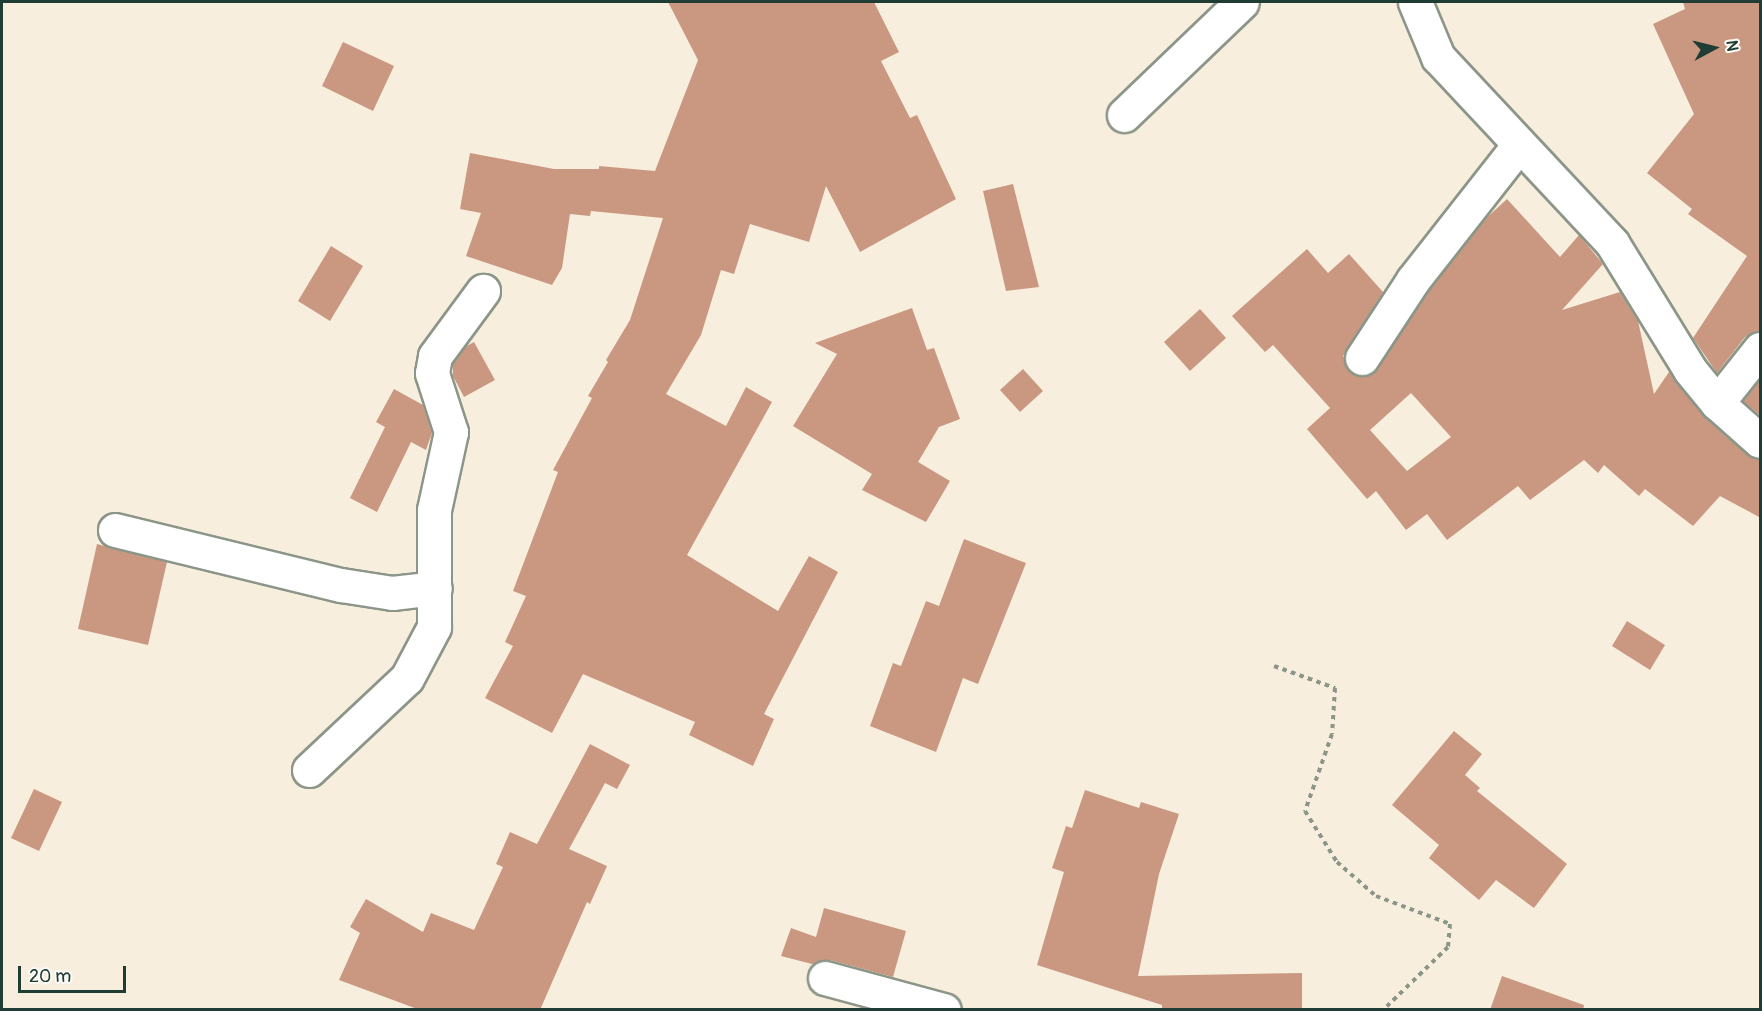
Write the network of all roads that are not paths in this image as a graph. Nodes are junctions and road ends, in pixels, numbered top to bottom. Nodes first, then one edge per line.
1 (1242, 2) edge
2 (1415, 2) edge
3 (1124, 115) dead end
4 (1518, 146) junction
5 (483, 291) dead end
6 (1761, 349) edge
7 (1362, 358) dead end
8 (1717, 403) junction
9 (1761, 441) edge
10 (115, 530) dead end
11 (435, 588) junction
12 (309, 770) dead end
13 (825, 978) dead end
14 (944, 1010) edge

1 - 3 street
2 - 4 street
4 - 7 street
4 - 8 street
5 - 11 street
6 - 8 street
8 - 9 street
10 - 11 street
11 - 12 street
13 - 14 street

